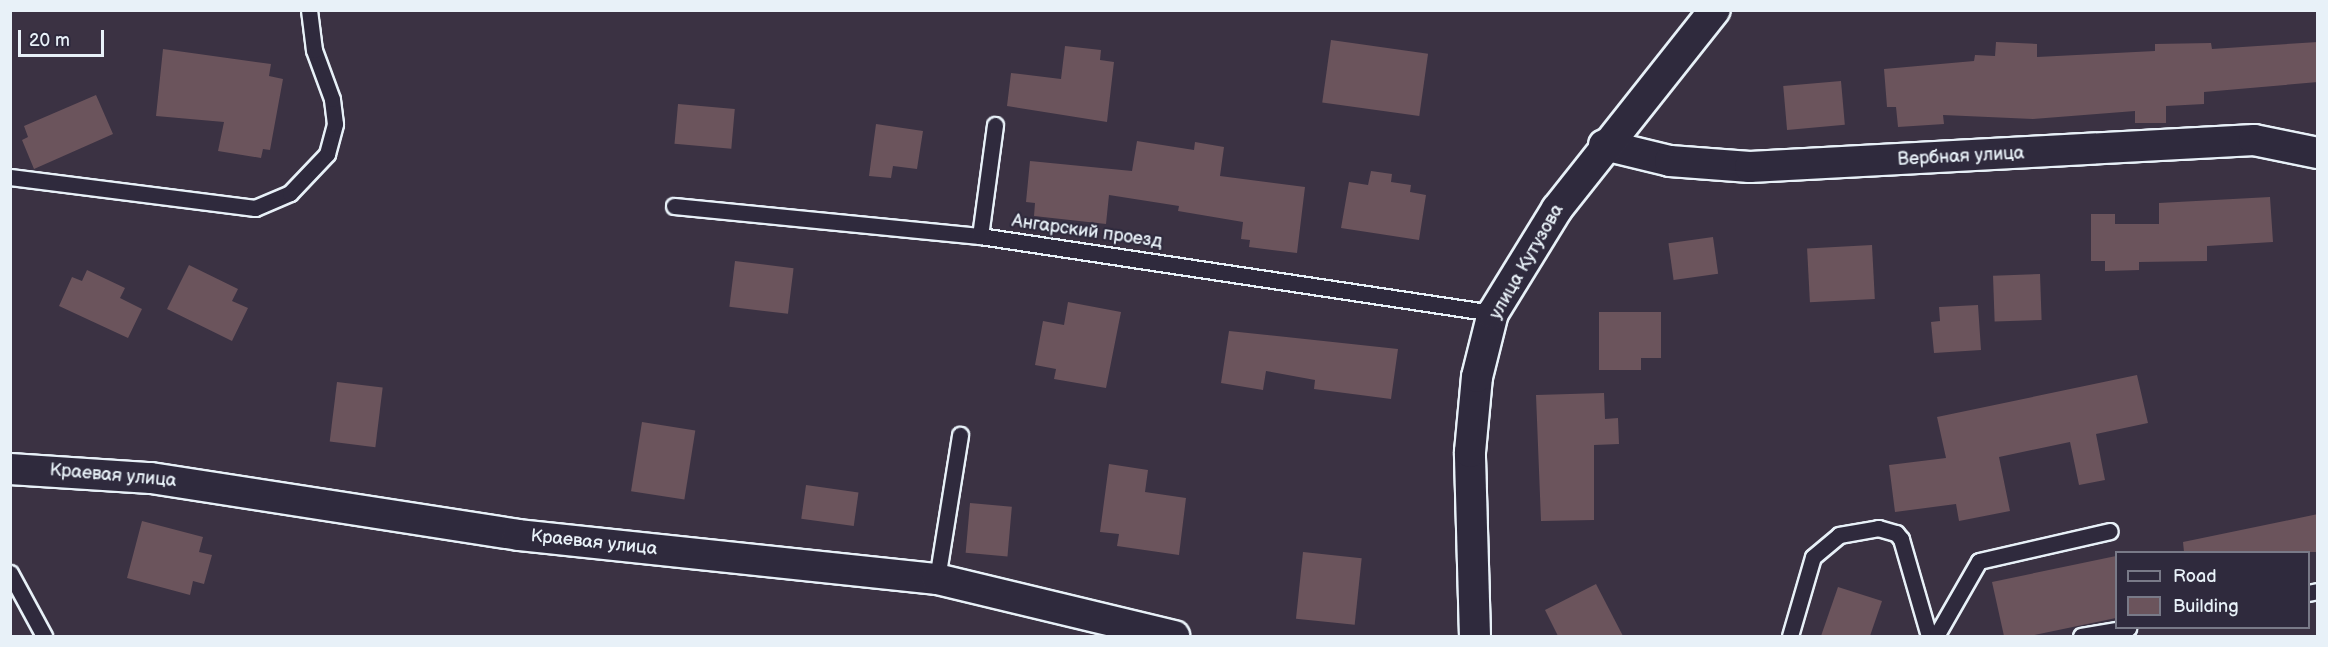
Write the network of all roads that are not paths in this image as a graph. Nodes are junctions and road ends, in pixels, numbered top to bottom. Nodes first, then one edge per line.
1 (309, 10) edge
2 (1715, 10) edge
3 (995, 125) dead end
4 (1604, 146) junction
5 (2318, 153) edge
6 (10, 177) edge
7 (674, 206) dead end
8 (980, 236) junction
9 (1493, 314) junction
10 (960, 435) dead end
11 (10, 469) edge
12 (2110, 531) dead end
13 (10, 573) edge
14 (937, 579) junction
15 (2118, 629) edge
16 (44, 636) edge
17 (1174, 636) edge
18 (1475, 636) edge
19 (1790, 636) edge
20 (1929, 636) edge
21 (1936, 636) edge
22 (2082, 636) edge

1 - 6 lane
2 - 4 street, улица Кутузова
3 - 8 lane
4 - 5 street, Вербная улица
4 - 9 street, улица Кутузова
7 - 8 lane, Ангарский проезд
8 - 9 lane, Ангарский проезд
9 - 18 street, улица Кутузова
10 - 14 lane
11 - 14 street, Краевая улица
12 - 21 lane
13 - 16 lane
14 - 17 street, Краевая улица
15 - 22 lane
19 - 20 lane

